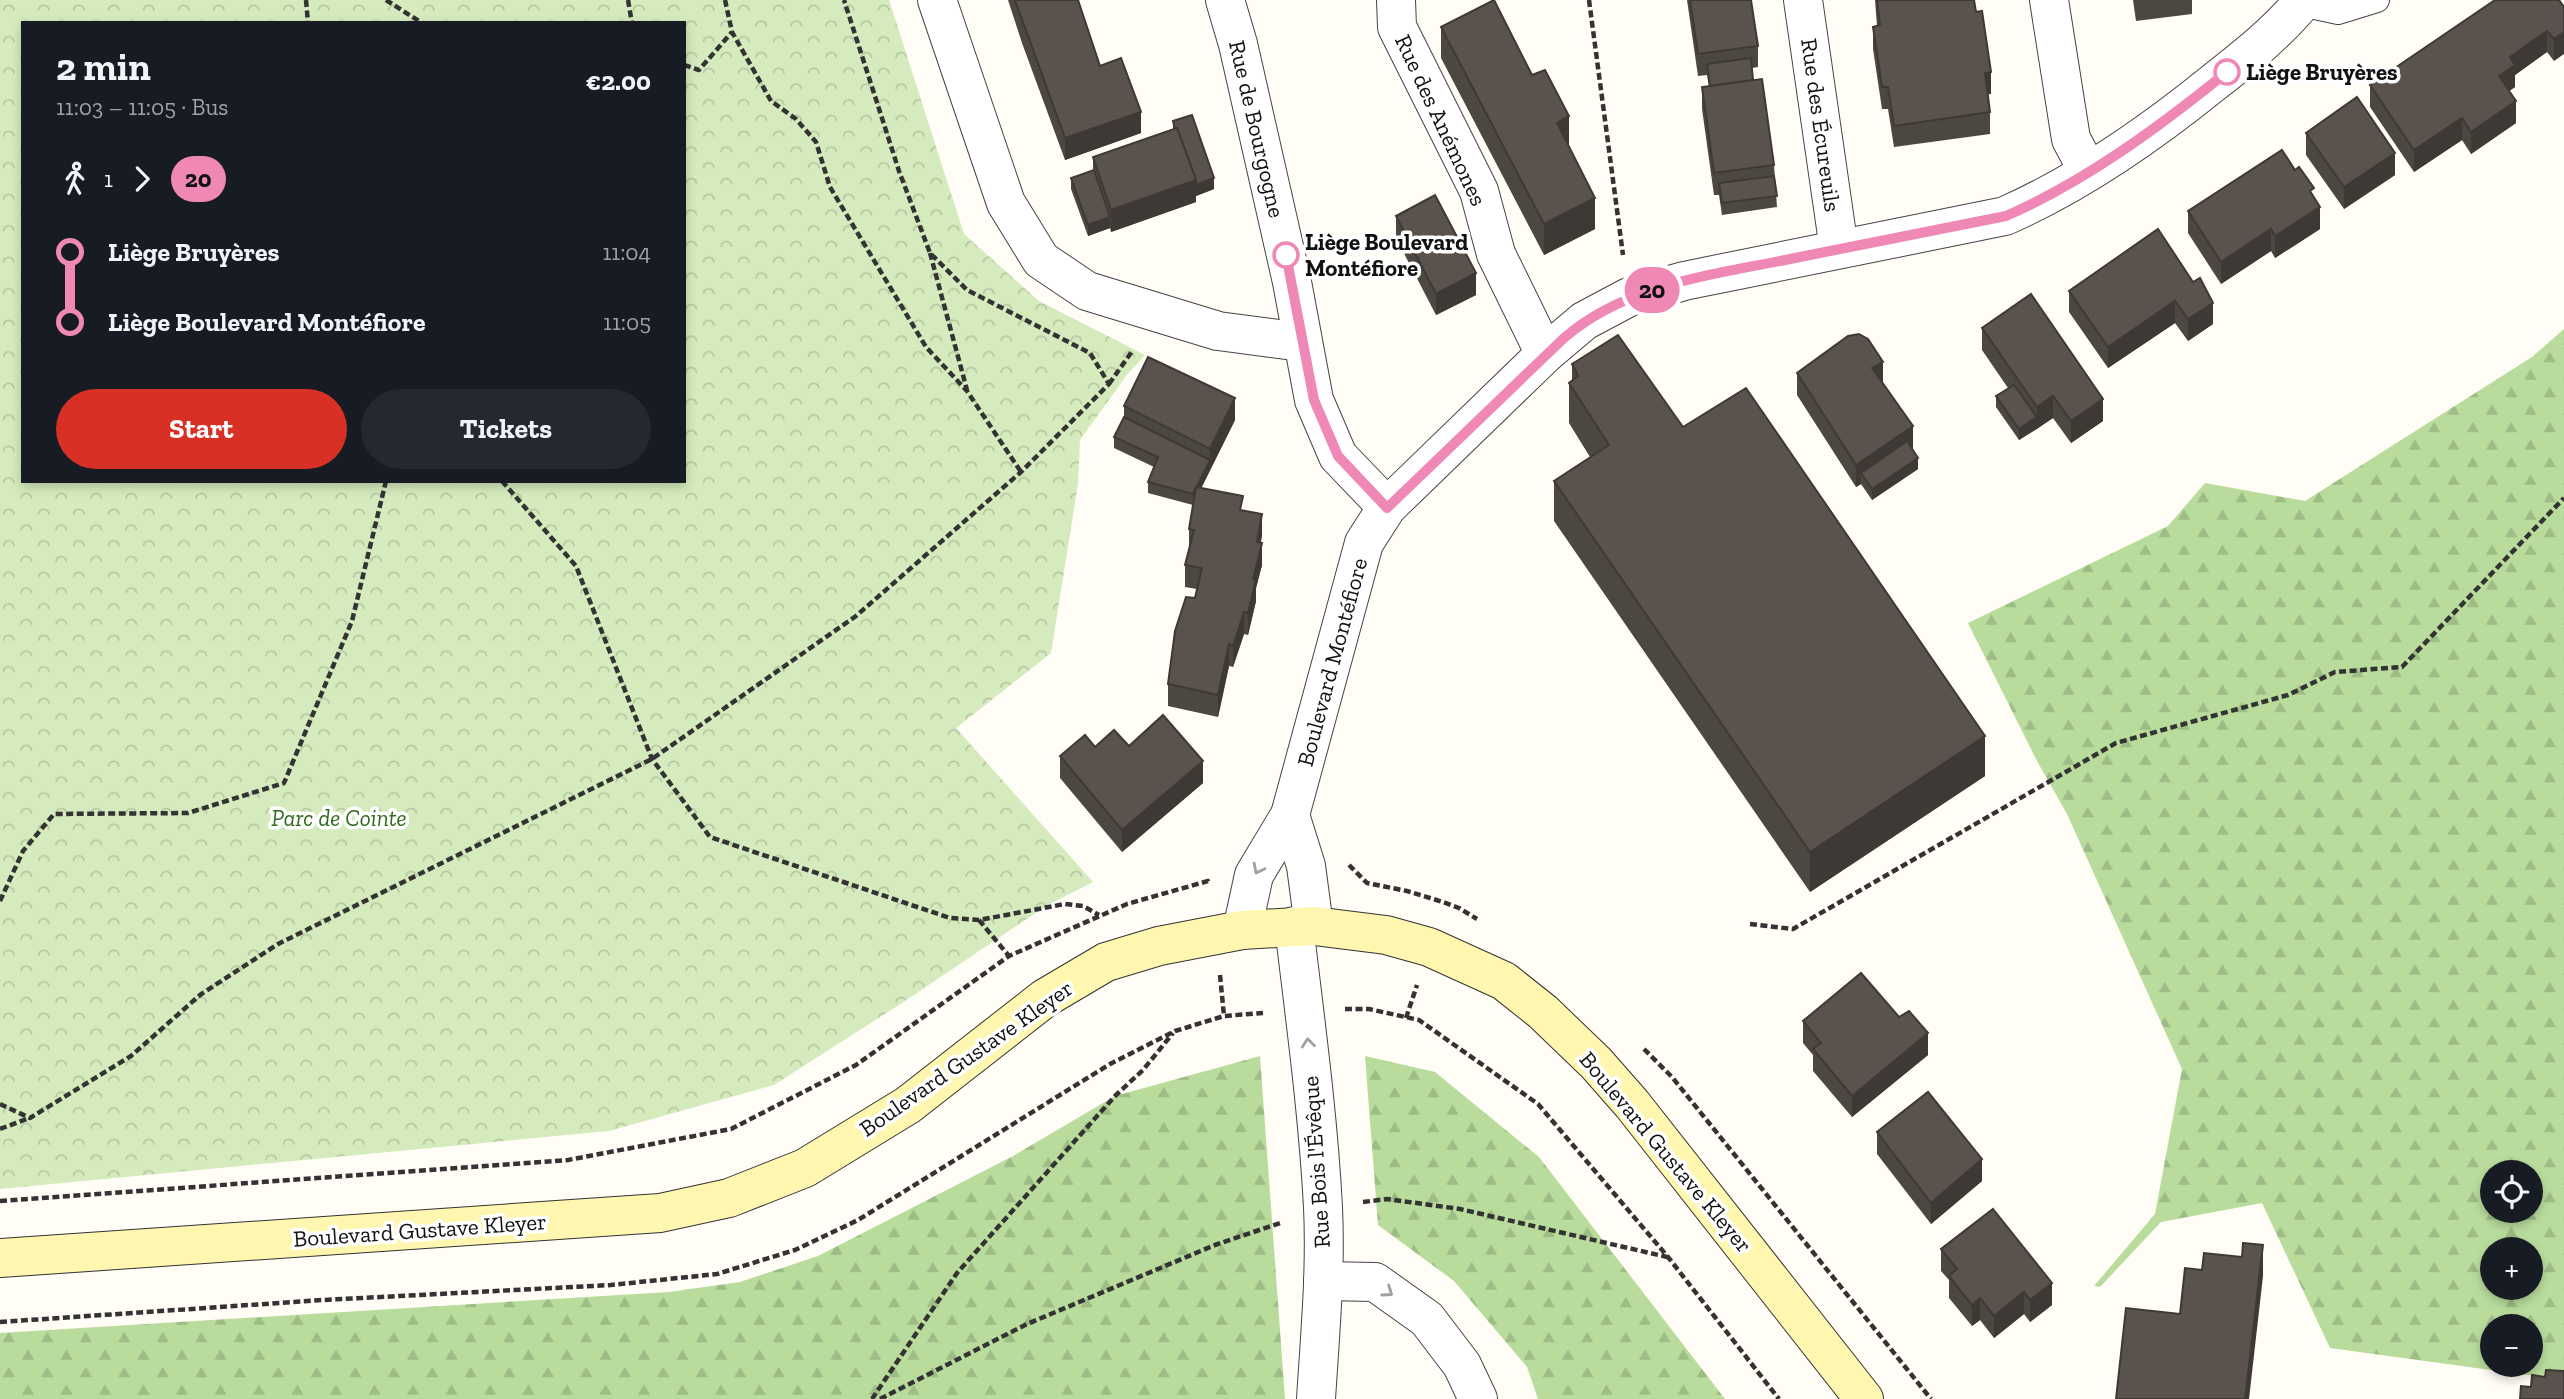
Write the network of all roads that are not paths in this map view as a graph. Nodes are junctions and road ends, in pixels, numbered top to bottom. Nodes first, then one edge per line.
1 (937, 0) edge
2 (1225, 0) edge
3 (1396, 0) edge
4 (1803, 0) edge
5 (2049, 0) edge
6 (2377, 0) edge
7 (2303, 2) edge
8 (2088, 172) junction
9 (1839, 249) junction
10 (1302, 342) junction
11 (1545, 354) junction
12 (1387, 508) junction
13 (1290, 815) junction
14 (1304, 926) junction
15 (1242, 930) junction
16 (0, 1258) edge
17 (1323, 1281) junction
18 (1316, 1399) edge
19 (1478, 1399) edge
20 (1864, 1399) edge

1 - 10 street
2 - 10 street, Rue de Bourgogne
3 - 11 street, Rue des Anémones
4 - 9 street, Rue des Écureuils
5 - 8 street
6 - 7 lane
7 - 8 street, Boulevard Montéfiore
8 - 9 street, Boulevard Montéfiore
9 - 11 street, Boulevard Montéfiore
10 - 12 street
11 - 12 street, Boulevard Montéfiore
12 - 13 street, Boulevard Montéfiore
13 - 14 street, Rue Bois l'Évêque
13 -> 15 street, Boulevard Montéfiore
14 - 15 street, Boulevard Gustave Kleyer
17 -> 14 street, Rue Bois l'Évêque
14 - 20 street, Boulevard Gustave Kleyer
15 - 16 street, Boulevard Gustave Kleyer
17 - 18 street, Rue Bois l'Évêque
17 -> 19 street

